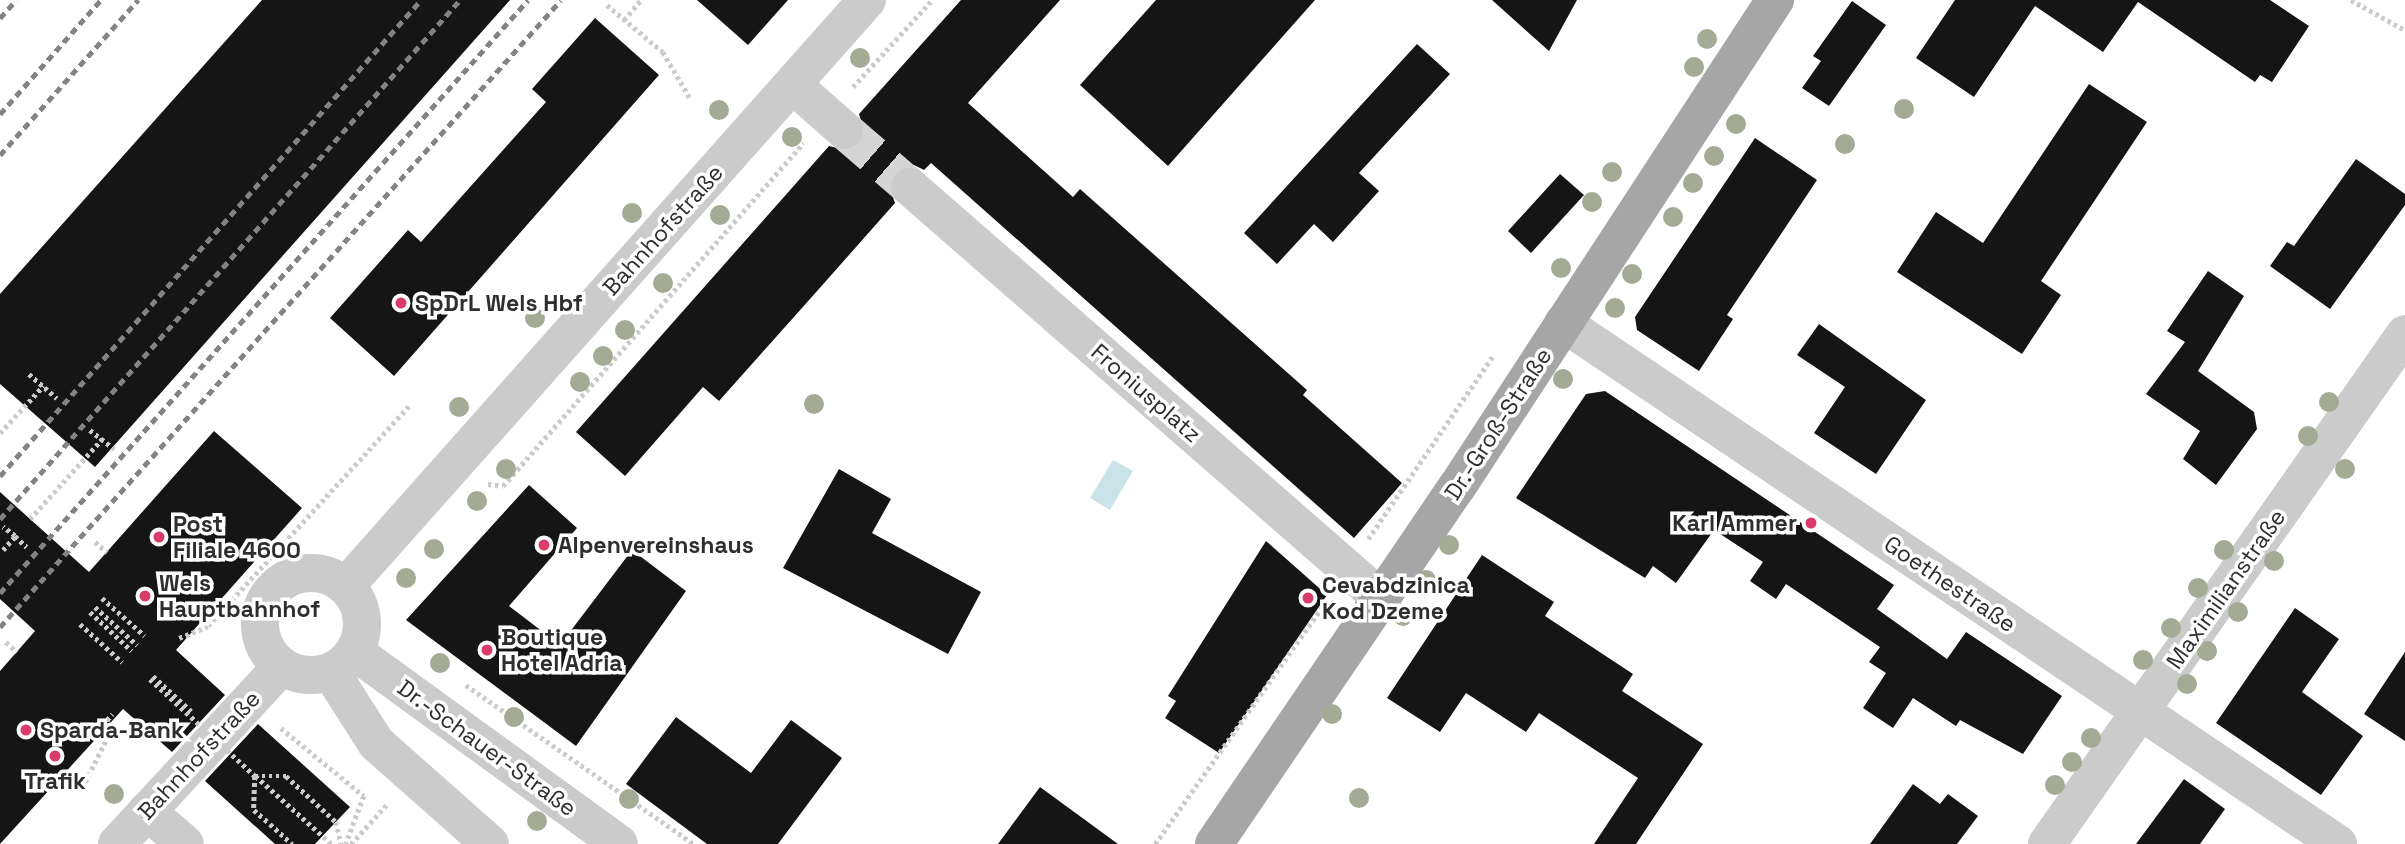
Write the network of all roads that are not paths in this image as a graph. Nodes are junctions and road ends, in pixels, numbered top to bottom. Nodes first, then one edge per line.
1 (867, 0) edge
2 (1775, 0) edge
3 (793, 85) junction
4 (836, 122) tunnel mouth
5 (910, 187) tunnel mouth
6 (1563, 323) junction
7 (2405, 334) edge
8 (346, 586) junction
9 (1382, 598) junction
10 (343, 662) junction
11 (281, 667) junction
12 (2140, 712) junction
13 (147, 811) junction
14 (117, 844) edge
15 (185, 844) edge
16 (490, 844) edge
17 (619, 844) edge
18 (1214, 844) edge
19 (2047, 844) edge
20 (2338, 844) edge

1 - 3 street, Bahnhofstraße
2 - 6 main road, Dr.-Groß-Straße
3 - 4 street
3 - 8 street, Bahnhofstraße
5 - 9 street, Froniusplatz
6 - 9 main road, Dr.-Groß-Straße
6 - 12 street, Goethestraße
7 - 12 street, Maximilianstraße
8 - 10 street
8 - 11 street
9 - 18 main road, Dr.-Groß-Straße
10 - 11 street
10 - 16 street
10 - 17 street, Dr.-Schauer-Straße
11 - 13 street, Bahnhofstraße
12 - 19 street, Maximilianstraße
12 - 20 street, Goethestraße
13 - 14 street, Bahnhofstraße
13 - 15 street

